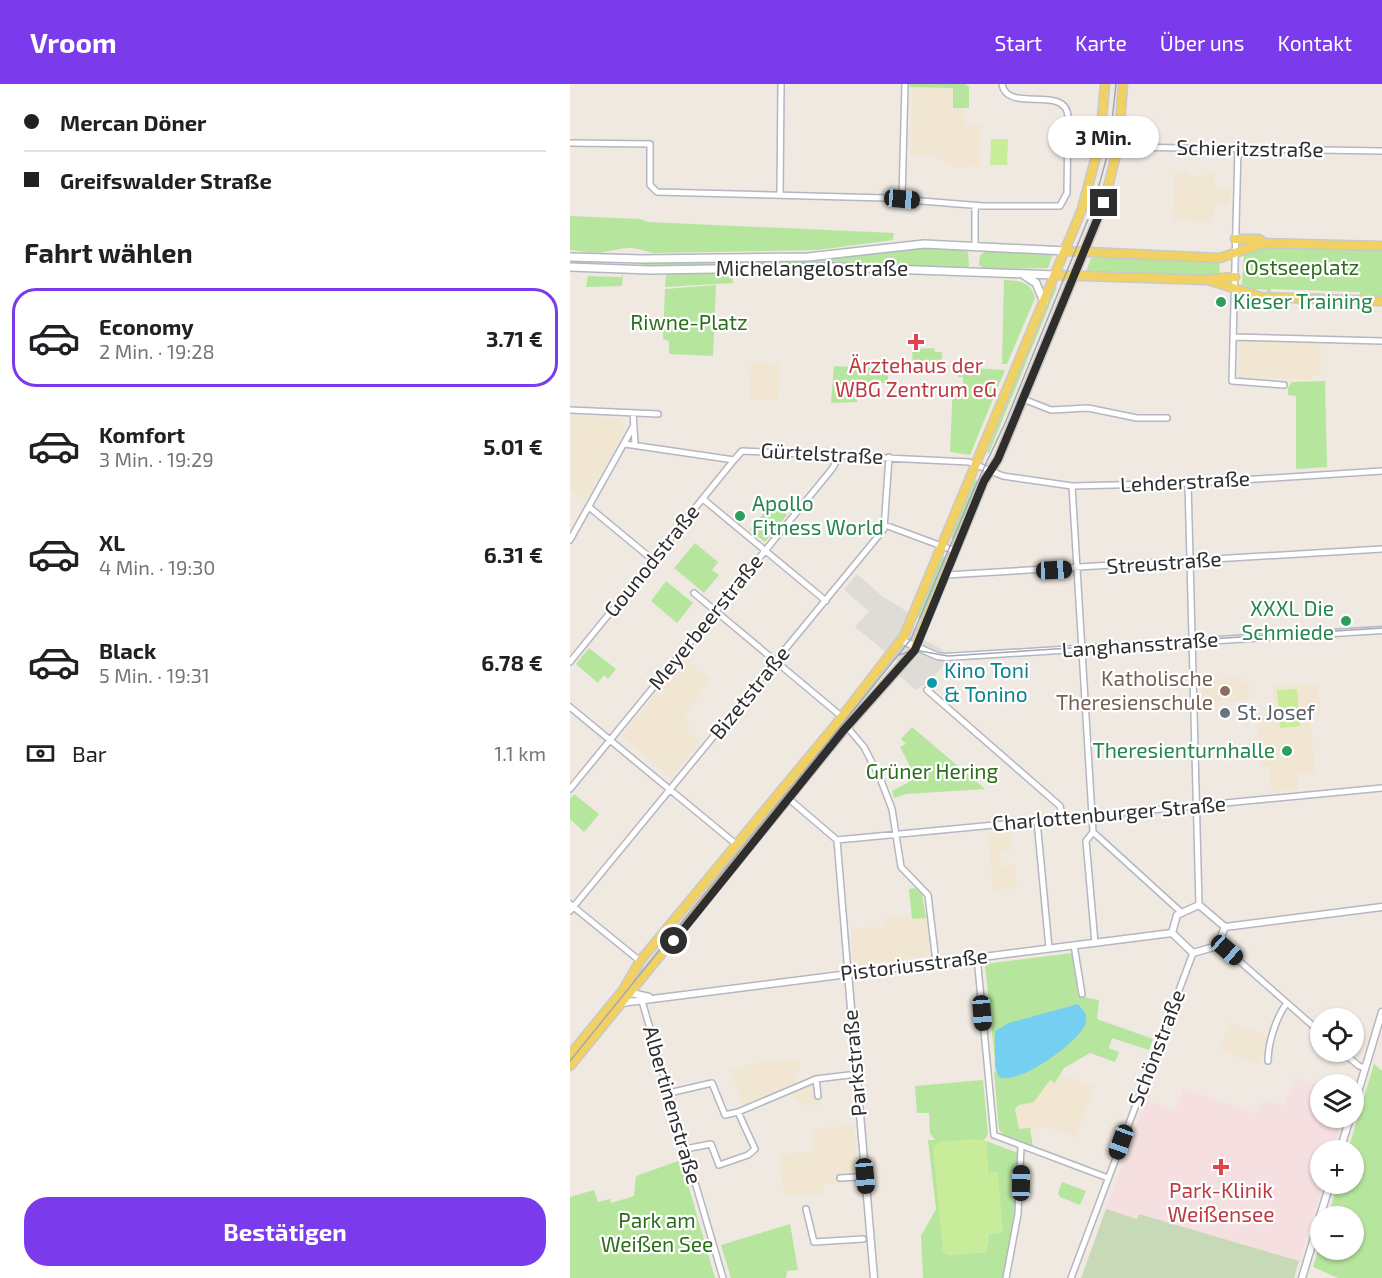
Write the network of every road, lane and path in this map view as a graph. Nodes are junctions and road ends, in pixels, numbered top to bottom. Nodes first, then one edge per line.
1 (781, 84) edge
2 (905, 84) edge
3 (1002, 84) edge
4 (1105, 84) edge
5 (1123, 84) edge
6 (570, 143) edge
7 (1118, 147) junction
8 (1238, 148) junction
9 (1382, 151) edge
10 (780, 195) junction
11 (902, 199) junction
12 (975, 206) junction
13 (1235, 238) junction
14 (1263, 243) junction
15 (975, 245) junction
16 (1382, 246) edge
17 (1066, 251) junction
18 (1084, 252) junction
19 (1235, 254) junction
20 (570, 257) edge
21 (570, 267) edge
22 (1021, 274) junction
23 (1055, 275) junction
24 (1073, 275) junction
25 (1235, 277) junction
26 (1208, 280) junction
27 (1235, 289) junction
28 (1382, 301) edge
29 (1044, 302) junction
30 (1233, 337) junction
31 (1382, 341) edge
32 (1284, 385) dead end
33 (1023, 399) junction
34 (570, 410) edge
35 (633, 413) junction
36 (658, 414) dead end
37 (1167, 418) dead end
38 (633, 427) junction
39 (625, 444) junction
40 (635, 444) junction
41 (840, 455) junction
42 (889, 458) junction
43 (734, 460) junction
44 (978, 464) junction
45 (990, 471) junction
46 (1382, 471) edge
47 (1188, 483) junction
48 (1072, 486) junction
49 (703, 499) junction
50 (589, 507) junction
51 (885, 525) junction
52 (570, 540) edge
53 (943, 546) junction
54 (1382, 549) edge
55 (765, 550) junction
56 (955, 551) junction
57 (653, 560) junction
58 (1191, 561) junction
59 (1077, 569) junction
60 (946, 575) junction
61 (694, 593) dead end
62 (826, 601) junction
63 (715, 612) junction
64 (1382, 630) edge
65 (901, 640) junction
66 (1194, 641) junction
67 (916, 647) junction
68 (1081, 648) junction
69 (570, 662) edge
70 (776, 662) junction
71 (927, 690) dead end
72 (570, 707) edge
73 (841, 716) junction
74 (847, 727) junction
75 (610, 740) junction
76 (1382, 788) edge
77 (570, 789) edge
78 (670, 790) junction
79 (789, 799) junction
80 (1198, 806) junction
81 (1092, 816) junction
82 (1063, 818) junction
83 (1036, 821) junction
84 (1093, 832) junction
85 (896, 834) junction
86 (837, 840) junction
87 (737, 845) junction
88 (1199, 905) junction
89 (1382, 907) edge
90 (571, 908) edge
91 (1182, 913) junction
92 (1225, 927) junction
93 (1172, 933) junction
94 (1095, 943) junction
95 (1220, 944) junction
96 (1074, 945) junction
97 (1049, 948) junction
98 (1193, 952) junction
99 (977, 957) junction
100 (640, 961) junction
101 (936, 962) junction
102 (848, 973) junction
103 (626, 992) junction
104 (1083, 994) dead end
105 (656, 998) junction
106 (642, 1001) junction
107 (621, 1003) junction
108 (1287, 1003) junction
109 (1382, 1012) edge
110 (1310, 1023) edge
111 (570, 1055) edge
112 (1268, 1061) dead end
113 (1354, 1062) edge
114 (570, 1066) edge
115 (1365, 1068) junction
116 (1363, 1074) edge
117 (849, 1075) dead end
118 (816, 1079) junction
119 (669, 1092) junction
120 (818, 1096) dead end
121 (738, 1112) junction
122 (1021, 1147) junction
123 (685, 1149) junction
124 (858, 1177) dead end
125 (840, 1178) dead end
126 (1108, 1178) junction
127 (806, 1209) dead end
128 (863, 1239) dead end
129 (1310, 1251) edge
130 (723, 1278) edge
131 (874, 1278) edge
132 (1006, 1278) edge
133 (1071, 1278) edge
134 (1302, 1278) edge

1 - 10 street
2 - 11 street
3 - 12 street
4 - 17 main road
5 - 7 main road
6 - 10 street
7 - 8 street, Schieritzstraße
7 - 18 main road
8 - 9 street, Schieritzstraße
8 - 13 street
10 - 11 street
11 - 12 street
12 - 15 street
13 - 14 main road
13 - 19 street
14 - 16 main road
14 - 19 main road
15 - 17 main road, Michelangelostraße
15 - 20 main road, Michelangelostraße
17 - 18 main road
17 - 23 main road
18 - 19 main road
18 - 24 main road
19 - 25 street
21 - 22 main road, Michelangelostraße
22 - 23 main road, Michelangelostraße
22 - 29 main road
23 - 24 main road
23 - 29 main road
24 - 26 main road
24 - 33 main road
25 - 26 main road
25 - 27 street
26 - 27 main road
27 - 28 main road
27 - 30 street
29 - 44 main road
30 - 31 street
30 - 32 street
33 - 37 street
33 - 45 main road
34 - 35 street
35 - 36 street
35 - 38 street
38 - 39 street
38 - 40 street
39 - 40 street, Gürtelstraße
39 - 50 street
40 - 43 street, Gürtelstraße
41 - 42 street, Gürtelstraße
41 - 43 street, Gürtelstraße
41 - 55 street, Meyerbeerstraße
42 - 44 street, Gürtelstraße
42 - 51 street
43 - 49 street, Gounodstraße
44 - 45 street, Lehderstraße
44 - 53 main road
45 - 48 street, Lehderstraße
45 - 56 main road
46 - 47 street, Lehderstraße
47 - 48 street, Lehderstraße
47 - 58 street
48 - 59 street
49 - 55 street
49 - 57 street, Gounodstraße
50 - 52 street
50 - 57 street
51 - 53 street
51 - 62 street, Bizetstraße
53 - 56 street
53 - 65 main road
54 - 58 street, Streustraße
55 - 62 street
55 - 63 street, Meyerbeerstraße
56 - 60 main road
57 - 69 street, Gounodstraße
58 - 59 street, Streustraße
58 - 66 street
59 - 60 street, Streustraße
59 - 68 street
60 - 67 main road
61 - 63 street
62 - 70 street, Bizetstraße
63 - 70 street
63 - 75 street, Meyerbeerstraße
64 - 66 street, Langhansstraße
65 - 67 street, Langhansstraße
65 - 73 main road
66 - 68 street, Langhansstraße
66 - 80 street
67 - 68 street, Langhansstraße
67 - 74 main road
68 - 81 street
70 - 73 street
70 - 78 street, Bizetstraße
71 - 82 street
72 - 75 street
73 - 87 main road
74 - 79 main road
74 - 85 street
75 - 77 street, Meyerbeerstraße
75 - 78 street
76 - 80 street, Charlottenburger Straße
78 - 87 street
78 - 90 street, Bizetstraße
79 - 86 street
79 - 103 main road
80 - 81 street, Charlottenburger Straße
80 - 88 street
81 - 82 street, Charlottenburger Straße
81 - 84 street
82 - 83 street, Charlottenburger Straße
83 - 85 street, Charlottenburger Straße
83 - 97 street
84 - 91 street
84 - 94 street
85 - 86 street, Charlottenburger Straße
85 - 101 street
86 - 102 street, Parkstraße
87 - 100 main road
88 - 91 street
88 - 92 street
89 - 92 street
90 - 100 street
91 - 93 street
92 - 95 street
93 - 94 street, Pistoriusstraße
93 - 98 street
94 - 96 street, Pistoriusstraße
95 - 98 street
95 - 108 street
96 - 97 street, Pistoriusstraße
96 - 104 street
97 - 99 street, Pistoriusstraße
98 - 126 street, Schönstraße
99 - 101 street, Pistoriusstraße
99 - 122 street
100 - 103 main road
101 - 102 street, Pistoriusstraße
102 - 105 street, Pistoriusstraße
102 - 131 street, Parkstraße
103 - 105 street, Pistoriusstraße
103 - 107 main road
103 - 111 main road
105 - 106 street, Pistoriusstraße
106 - 107 street, Pistoriusstraße
106 - 119 street, Albertinenstraße
107 - 114 main road
108 - 110 street
108 - 112 street
109 - 115 street
113 - 115 street
115 - 116 street
117 - 118 street
118 - 120 street
118 - 121 street
119 - 121 street
119 - 123 street, Albertinenstraße
121 - 123 street
122 - 126 street
122 - 132 street
123 - 130 street, Albertinenstraße
124 - 125 street
126 - 133 street, Schönstraße
127 - 128 street
129 - 134 street

